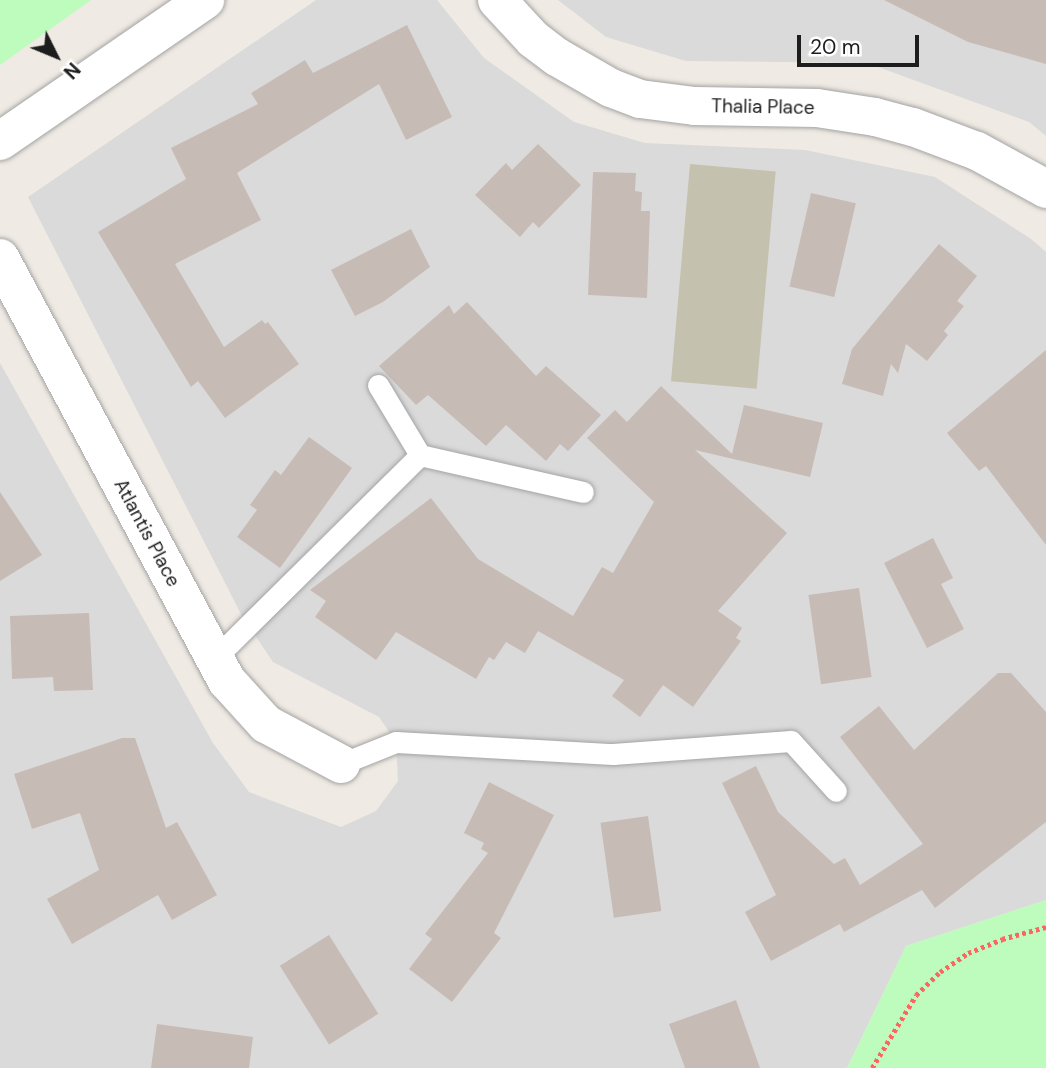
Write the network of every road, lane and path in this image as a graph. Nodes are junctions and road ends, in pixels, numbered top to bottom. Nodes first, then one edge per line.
1 (205, 0) edge
2 (496, 0) edge
3 (0, 141) edge
4 (1046, 189) edge
5 (0, 258) edge
6 (378, 385) dead end
7 (421, 456) junction
8 (583, 492) dead end
9 (215, 658) junction
10 (341, 764) joint
11 (836, 791) dead end
12 (1046, 927) edge
13 (872, 1068) edge

1 - 3 street
2 - 4 street, Thalia Place
5 - 9 street, Atlantis Place
6 - 7 lane
7 - 8 lane
7 - 9 lane
9 - 10 street, Atlantis Place
10 - 11 lane
12 - 13 path

